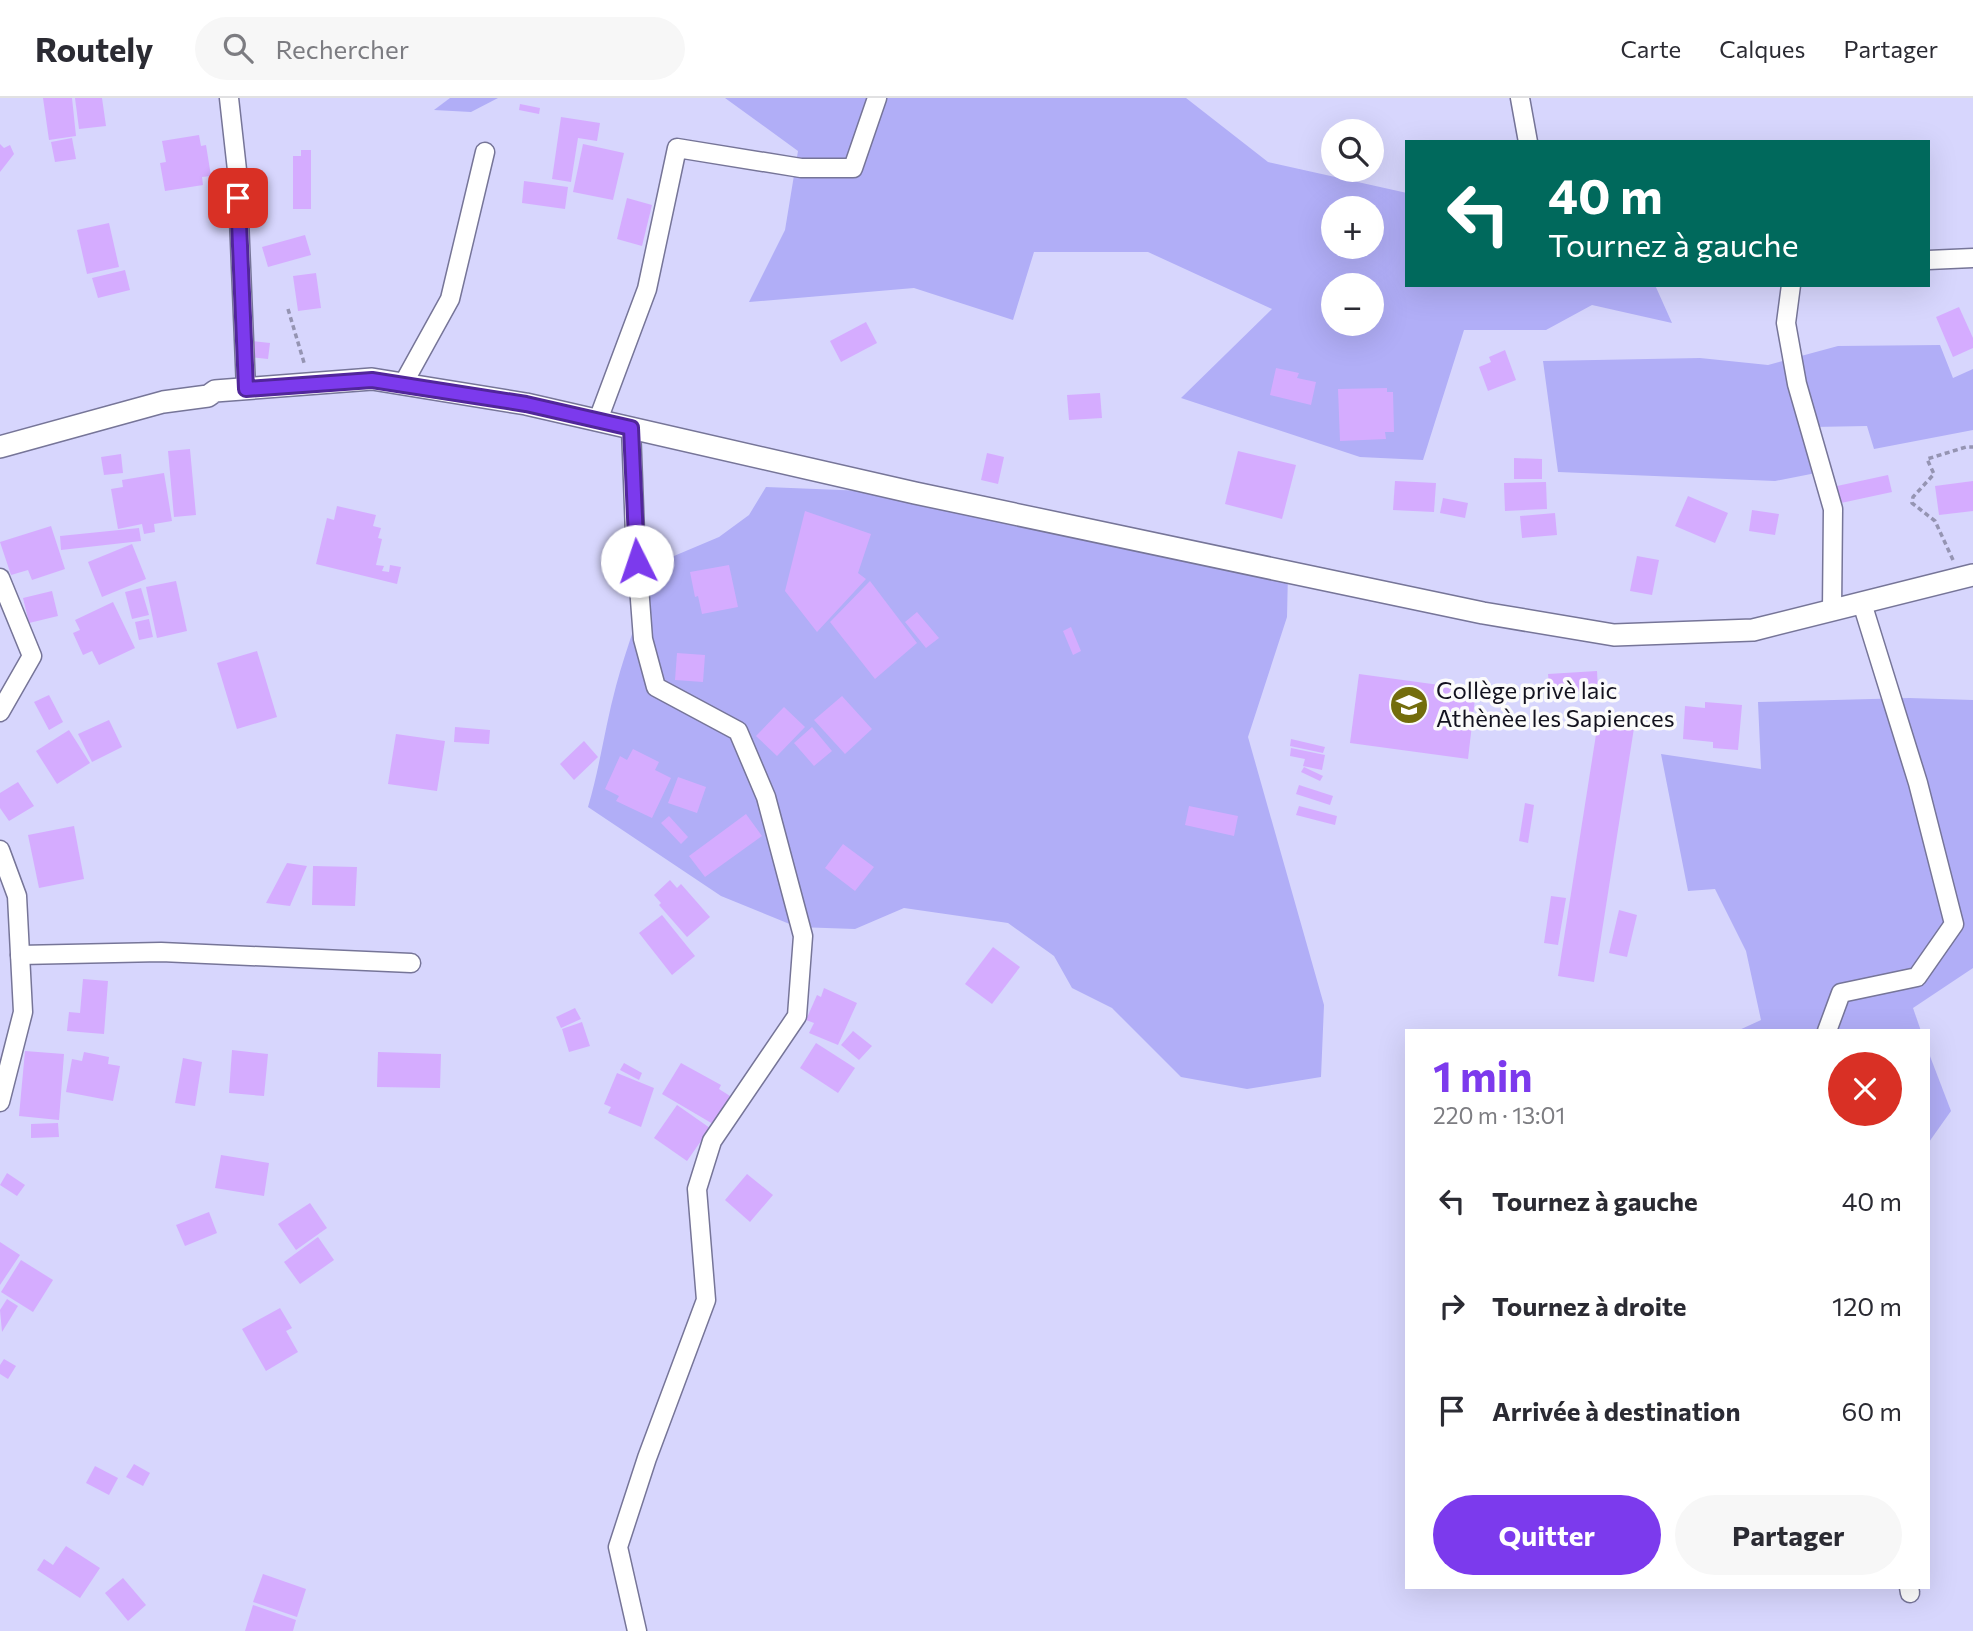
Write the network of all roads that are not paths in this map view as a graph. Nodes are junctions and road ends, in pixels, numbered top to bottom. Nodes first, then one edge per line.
1 (229, 98) edge
2 (877, 98) edge
3 (1520, 98) edge
4 (1528, 140) edge
5 (485, 152) dead end
6 (1973, 257) edge
7 (1930, 260) edge
8 (1791, 287) edge
9 (403, 384) junction
10 (246, 389) junction
11 (598, 420) junction
12 (631, 428) junction
13 (0, 447) edge
14 (1967, 576) edge
15 (0, 578) edge
16 (1862, 603) junction
17 (1832, 610) junction
18 (0, 712) edge
19 (0, 850) edge
20 (20, 955) junction
21 (411, 963) dead end
22 (1828, 1029) edge
23 (0, 1102) edge
24 (636, 1631) edge

1 - 10 street
2 - 11 street
3 - 4 street
5 - 9 street
6 - 7 street
8 - 17 street
9 - 10 street
9 - 11 street
10 - 13 street
11 - 12 street
12 - 17 street
12 - 24 street
14 - 16 street
15 - 18 street
16 - 17 street
16 - 22 street
19 - 20 street
20 - 21 street
20 - 23 street

